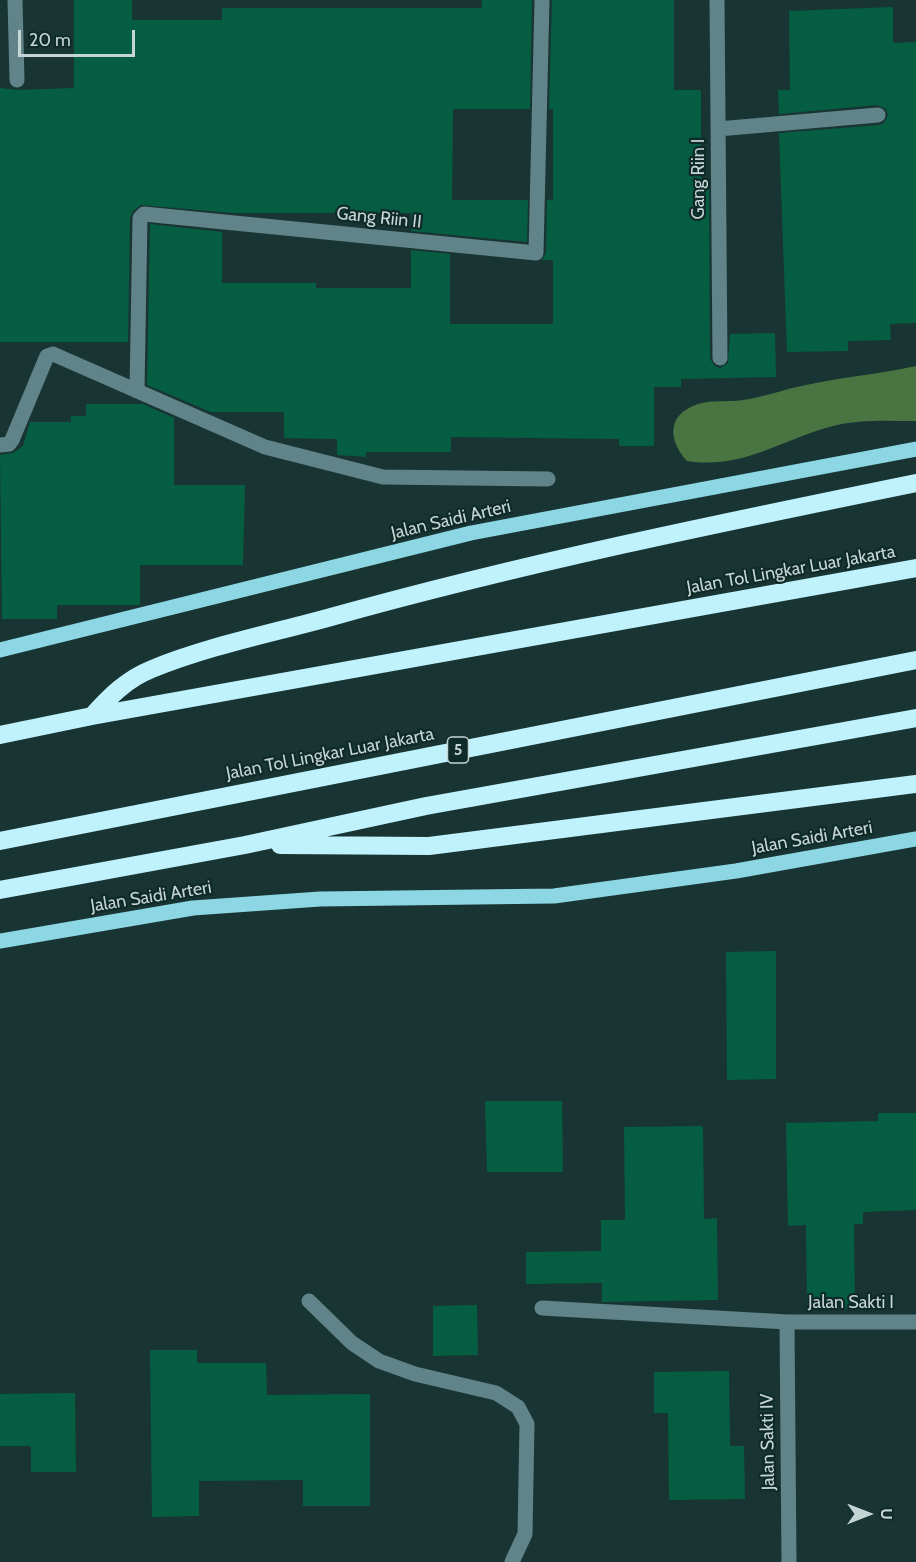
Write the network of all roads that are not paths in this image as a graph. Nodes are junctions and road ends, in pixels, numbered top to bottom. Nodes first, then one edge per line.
1 (15, 0) edge
2 (542, 0) edge
3 (717, 0) edge
4 (17, 80) dead end
5 (878, 115) dead end
6 (718, 129) junction
7 (720, 358) dead end
8 (137, 391) junction
9 (0, 445) edge
10 (916, 449) edge
11 (548, 479) dead end
12 (916, 483) edge
13 (916, 568) edge
14 (0, 650) edge
15 (916, 660) edge
16 (92, 716) junction
17 (916, 718) edge
18 (0, 735) edge
19 (916, 784) edge
20 (916, 839) edge
21 (0, 841) edge
22 (245, 845) junction
23 (0, 890) edge
24 (0, 941) edge
25 (309, 1301) dead end
26 (542, 1308) dead end
27 (787, 1322) junction
28 (916, 1322) edge
29 (512, 1562) edge
30 (789, 1562) edge

1 - 4 street
2 - 8 street, Gang Riin II
3 - 6 street, Gang Riin I
5 - 6 street
6 - 7 street, Gang Riin I
8 - 9 street
8 - 11 street
10 - 14 main road, Jalan Saidi Arteri
12 - 16 highway
13 - 16 highway, Jalan Tol Lingkar Luar Jakarta
15 - 21 highway, Jalan Tol Lingkar Luar Jakarta / 5
16 - 18 highway, Jalan Tol Lingkar Luar Jakarta
17 - 22 highway
19 - 22 highway
20 - 24 main road, Jalan Saidi Arteri
22 - 23 highway
25 - 29 street
26 - 27 street, Jalan Sakti I
27 - 28 street, Jalan Sakti I
27 - 30 street, Jalan Sakti IV

